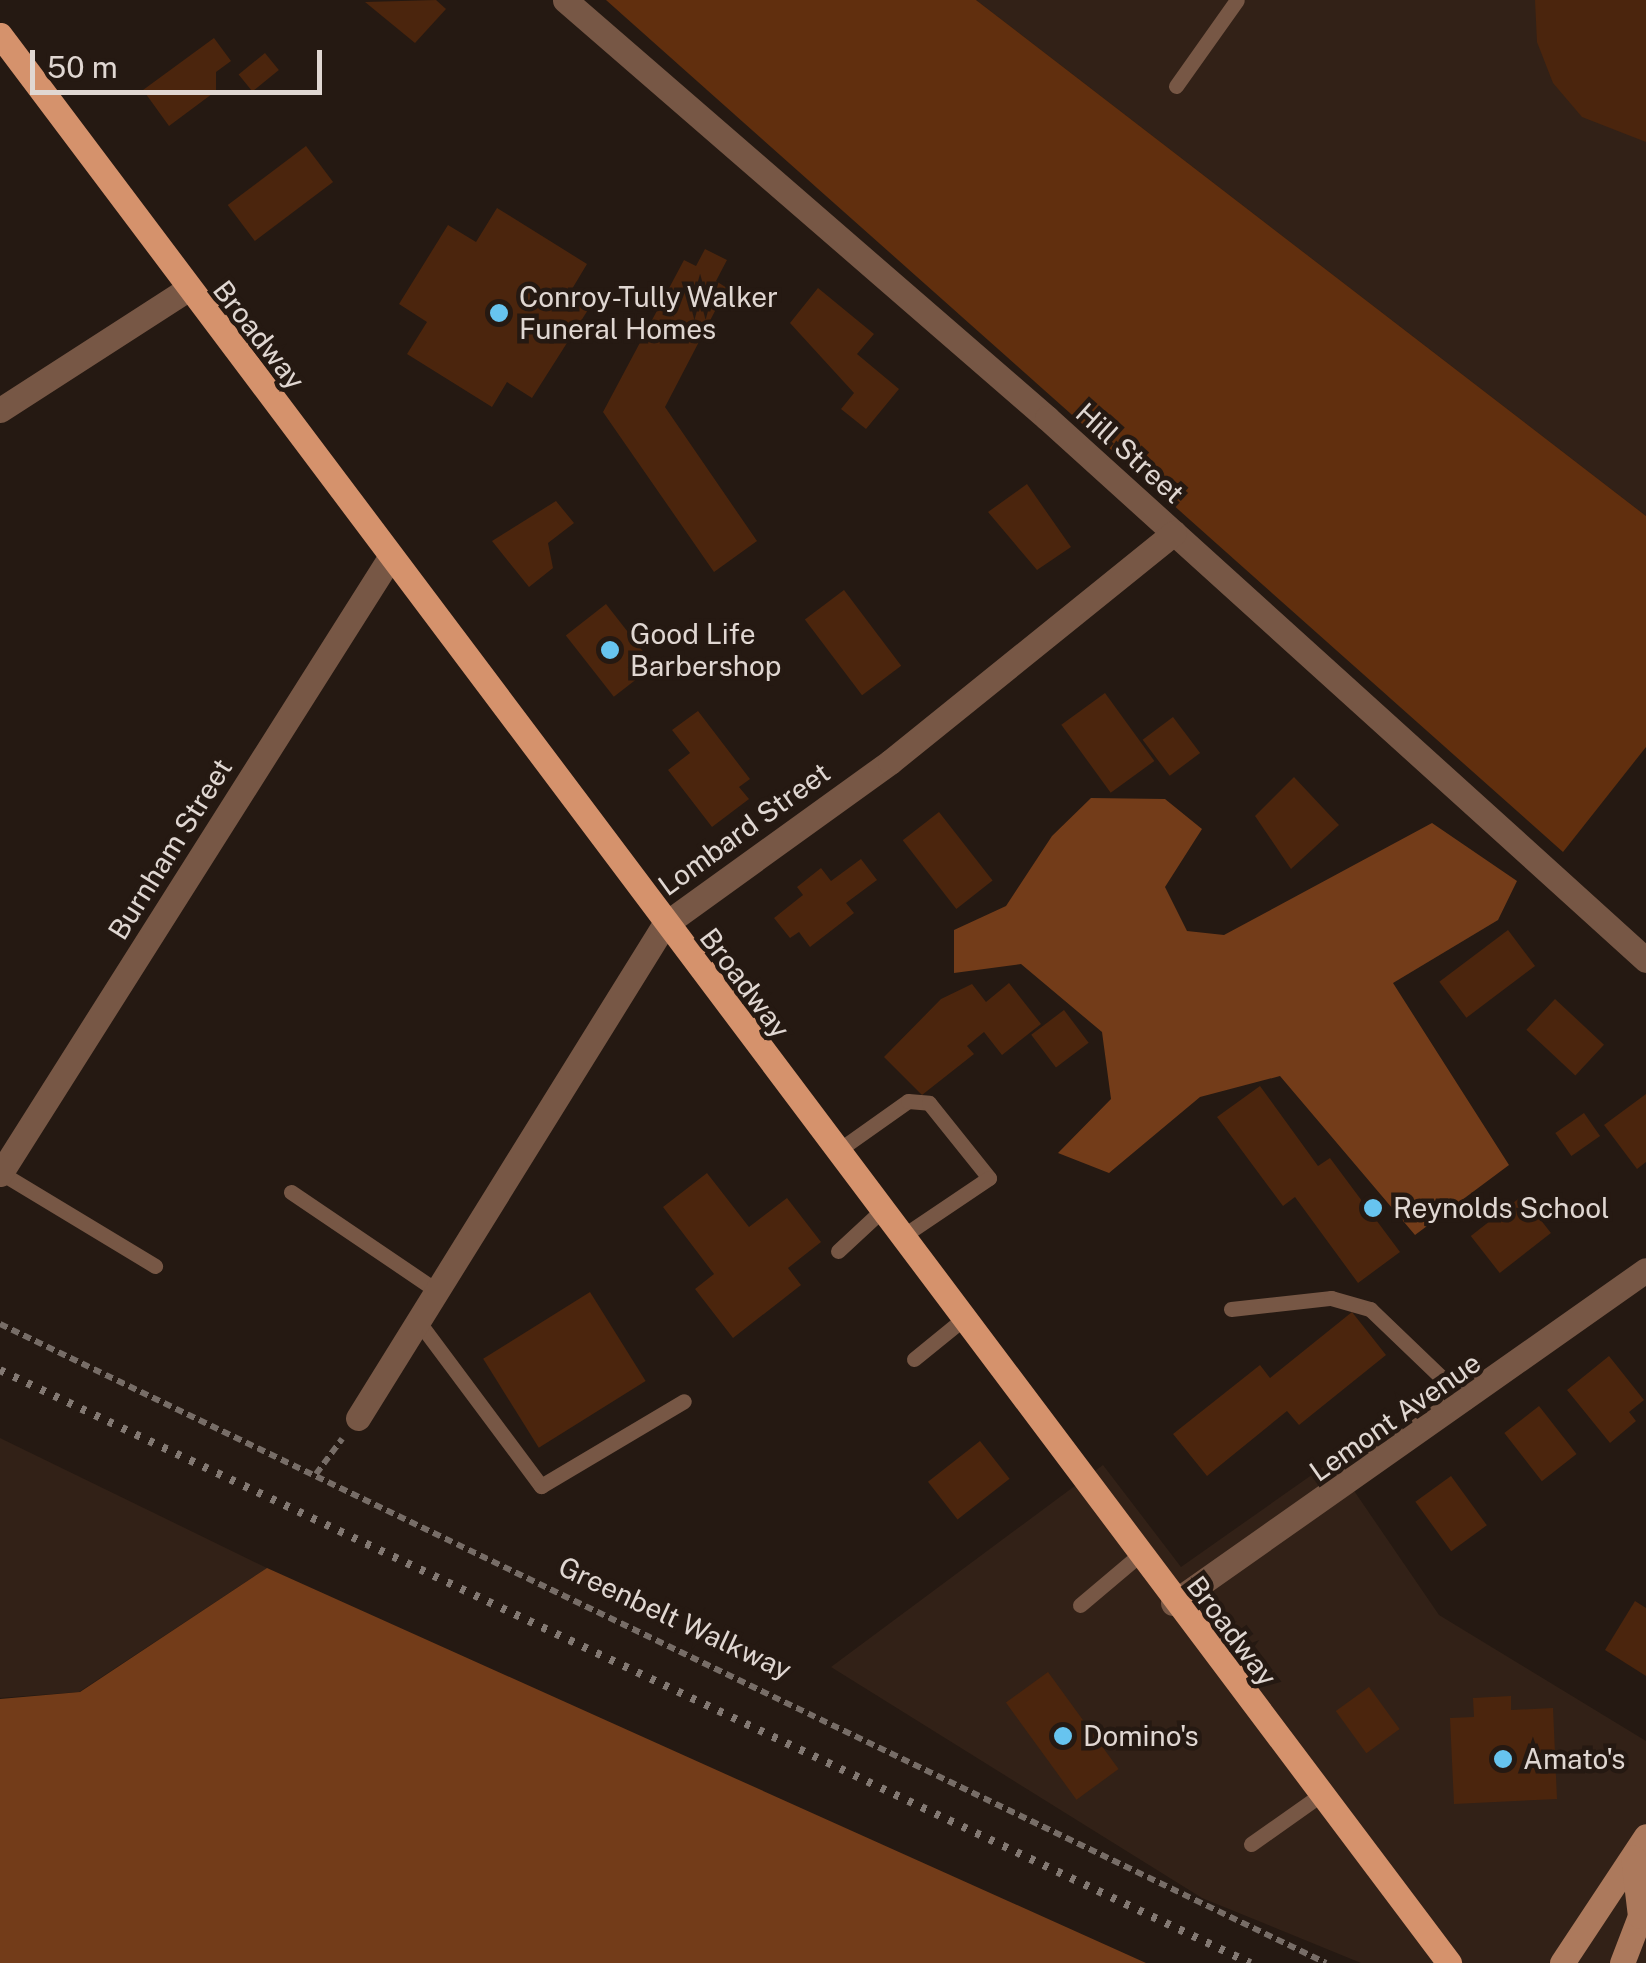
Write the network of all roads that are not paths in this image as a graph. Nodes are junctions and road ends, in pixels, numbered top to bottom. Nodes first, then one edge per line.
1 (565, 0) edge
2 (1237, 0) edge
3 (0, 35) edge
4 (1176, 86) dead end
5 (186, 290) junction
6 (0, 410) edge
7 (1174, 532) junction
8 (390, 556) junction
9 (664, 925) junction
10 (1646, 960) edge
11 (836, 1152) junction
12 (0, 1174) edge
13 (291, 1192) dead end
14 (880, 1212) junction
15 (900, 1238) junction
16 (838, 1251) dead end
17 (155, 1266) dead end
18 (1646, 1270) edge
19 (437, 1291) junction
20 (1231, 1309) dead end
21 (962, 1320) junction
22 (418, 1321) junction
23 (914, 1359) dead end
24 (684, 1401) dead end
25 (1467, 1402) junction
26 (358, 1418) road end
27 (1138, 1556) junction
28 (1173, 1603) junction
29 (1080, 1605) dead end
30 (1319, 1796) junction
31 (1251, 1844) dead end
32 (1640, 1847) edge
33 (1640, 1937) edge
34 (1449, 1963) edge
35 (1562, 1963) edge
36 (1622, 1963) edge

1 - 7 street, Hill Street
2 - 4 lane
3 - 5 main road, Broadway
5 - 6 street
5 - 8 main road, Broadway
7 - 9 street, Lombard Street
7 - 10 street, Hill Street
8 - 9 main road, Broadway
8 - 12 street, Burnham Street
9 - 11 main road, Broadway
9 - 19 street, Lombard Street
11 - 14 main road, Broadway
11 - 15 lane
12 - 17 lane
13 - 19 lane
14 - 15 main road, Broadway
14 - 16 lane
15 - 21 main road, Broadway
18 - 25 street, Lemont Avenue
19 - 22 street, Lombard Street
20 - 25 lane
21 - 23 lane
21 - 27 main road, Broadway
22 - 24 lane
22 - 26 street, Lombard Street
25 - 28 street, Lemont Avenue
27 - 28 main road, Broadway
27 - 29 lane
28 - 30 main road, Broadway
30 - 31 lane
30 - 34 main road, Broadway
32 - 33 street
32 - 35 street
33 - 36 street

